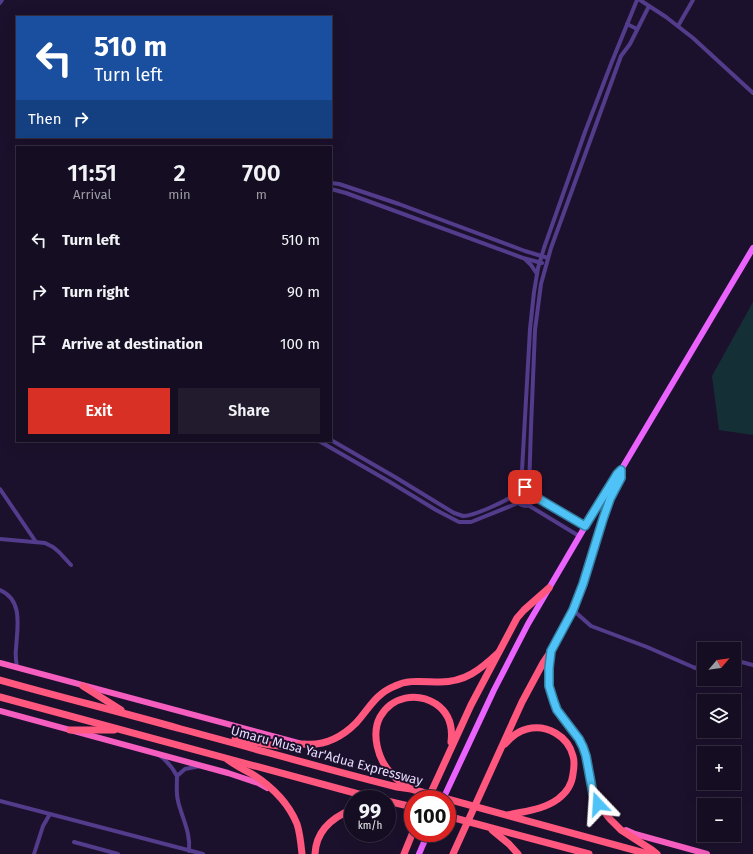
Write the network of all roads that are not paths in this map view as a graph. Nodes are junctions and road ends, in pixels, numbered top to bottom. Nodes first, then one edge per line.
1 (2, 0) edge
2 (637, 0) edge
3 (640, 0) edge
4 (693, 0) edge
5 (0, 3) edge
6 (649, 6) junction
7 (627, 24) junction
8 (678, 26) junction
9 (637, 29) junction
10 (621, 40) junction
11 (630, 44) junction
12 (753, 93) edge
13 (332, 183) edge
14 (332, 189) edge
15 (544, 248) junction
16 (753, 248) edge
17 (530, 253) junction
18 (542, 256) junction
19 (523, 258) junction
20 (548, 258) junction
21 (540, 263) junction
22 (547, 265) junction
23 (537, 274) junction
24 (524, 427) junction
25 (531, 427) junction
26 (332, 441) edge
27 (321, 442) edge
28 (353, 452) junction
29 (349, 458) junction
30 (621, 470) junction
31 (395, 477) junction
32 (390, 482) junction
33 (521, 488) junction
34 (529, 488) junction
35 (0, 489) edge
36 (516, 495) junction
37 (534, 496) junction
38 (518, 503) junction
39 (439, 504) junction
40 (528, 505) junction
41 (436, 510) junction
42 (585, 526) junction
43 (579, 536) junction
44 (0, 539) edge
45 (36, 542) junction
46 (71, 565) dead end
47 (550, 588) junction
48 (0, 590) edge
49 (573, 610) junction
50 (551, 651) junction
51 (498, 653) junction
52 (741, 662) edge
53 (0, 663) edge
54 (753, 665) edge
55 (16, 667) junction
56 (697, 668) edge
57 (0, 680) edge
58 (83, 686) junction
59 (0, 697) edge
60 (0, 711) edge
61 (126, 714) junction
62 (70, 730) junction
63 (125, 730) junction
64 (223, 740) junction
65 (304, 744) junction
66 (451, 746) junction
67 (502, 747) junction
68 (158, 754) junction
69 (222, 757) junction
70 (202, 766) junction
71 (177, 776) junction
72 (345, 790) edge
73 (414, 790) joint
74 (432, 790) edge
75 (447, 790) edge
76 (278, 796) junction
77 (0, 801) edge
78 (456, 802) edge
79 (50, 814) junction
80 (344, 814) edge
81 (507, 816) junction
82 (456, 819) edge
83 (618, 826) junction
84 (486, 827) junction
85 (74, 842) dead end
86 (409, 842) edge
87 (424, 842) edge
88 (189, 851) junction
89 (34, 854) edge
90 (118, 854) edge
91 (203, 854) edge
92 (302, 854) edge
93 (315, 854) edge
94 (404, 854) edge
95 (419, 854) edge
96 (453, 854) edge
97 (518, 854) edge
98 (589, 854) edge
99 (648, 854) edge
100 (657, 854) edge
101 (707, 854) edge

1 - 5 street
2 - 7 street
3 - 6 street
4 - 8 street
6 - 8 street
6 - 9 street
7 - 9 street
7 - 10 street
8 - 12 street
9 - 11 street
10 - 11 street
10 - 15 street
11 - 20 street
13 - 17 street
14 - 19 street
15 - 17 street
15 - 18 street
16 - 30 main road
17 - 18 street
18 - 20 street
18 - 21 street
19 - 21 street
19 - 23 street
20 - 22 street
21 - 22 street
21 - 23 street
22 - 25 street
23 - 24 street
24 - 25 street
24 - 33 street
25 - 34 street
26 - 28 street
27 - 29 street
28 - 29 street
28 - 31 street
29 - 32 street
30 - 42 main road
30 - 49 highway
31 - 32 street
31 - 39 street
32 - 41 street
33 - 34 street
33 - 36 street
34 - 37 street
35 - 45 street
36 - 38 street
36 - 39 street
37 - 40 street
37 - 42 street
38 - 40 street
38 - 41 street
39 - 41 street
40 - 43 street
42 - 43 main road
43 - 47 main road
44 - 45 street
45 - 46 street
47 - 51 highway
47 - 75 main road
48 - 55 street
49 - 50 highway
49 - 56 street
50 - 67 highway
50 - 83 highway
51 - 65 highway
51 - 66 highway
52 - 54 street
53 - 55 highway, Umaru Musa Yar'Adua Expressway
55 - 58 highway, Umaru Musa Yar'Adua Expressway
57 - 61 highway, Umaru Musa Yar'Adua Expressway
58 - 61 highway
58 - 65 highway, Umaru Musa Yar'Adua Expressway
59 - 63 highway
60 - 62 highway
61 - 64 highway, Umaru Musa Yar'Adua Expressway
62 - 63 highway
62 - 68 highway
63 - 69 highway
64 - 65 highway
64 - 73 highway, Umaru Musa Yar'Adua Expressway
66 - 73 highway
66 - 74 highway
67 - 81 highway
67 - 96 highway
68 - 70 highway
68 - 71 street
69 - 72 highway
69 - 76 highway
70 - 71 street
70 - 76 highway
71 - 88 street
76 - 92 highway
77 - 79 street
78 - 81 highway, Umaru Musa Yar'Adua Expressway
79 - 88 street
79 - 89 street
80 - 93 highway
81 - 99 highway, Umaru Musa Yar'Adua Expressway
82 - 84 highway
83 - 100 highway
83 - 101 highway
84 - 97 highway
84 - 98 highway
85 - 90 street
86 - 94 highway
87 - 95 main road
88 - 91 street

